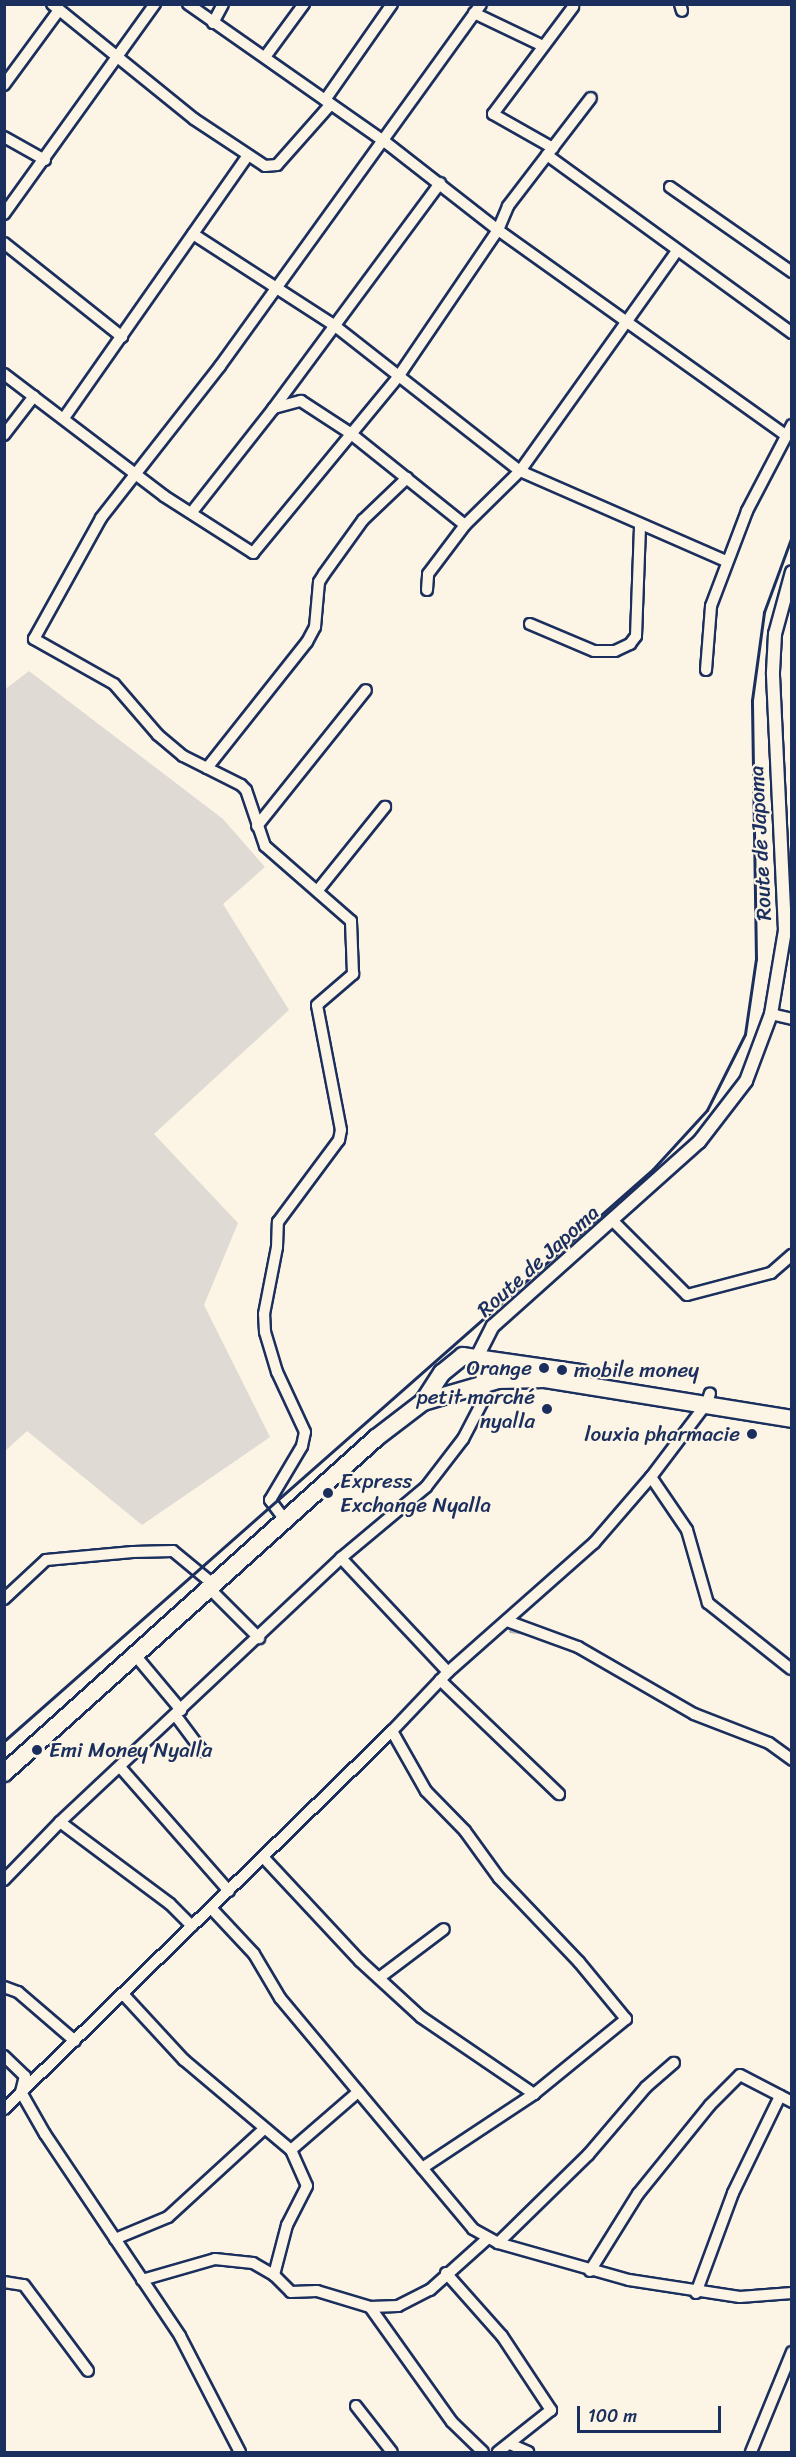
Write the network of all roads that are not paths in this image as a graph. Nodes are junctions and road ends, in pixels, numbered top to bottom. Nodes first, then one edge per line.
1 (156, 4) edge
2 (188, 4) edge
3 (223, 4) edge
4 (304, 4) edge
5 (392, 4) edge
6 (56, 7) edge
7 (573, 7) dead end
8 (478, 9) edge
9 (213, 22) junction
10 (543, 46) junction
11 (117, 56) junction
12 (265, 57) junction
13 (4, 85) edge
14 (591, 98) dead end
15 (328, 102) junction
16 (4, 137) edge
17 (384, 141) junction
18 (550, 151) junction
19 (247, 157) junction
20 (45, 160) junction
21 (440, 183) junction
22 (670, 187) dead end
23 (4, 214) edge
24 (498, 230) junction
25 (194, 234) junction
26 (4, 243) edge
27 (677, 250) junction
28 (792, 272) edge
29 (277, 288) junction
30 (626, 321) junction
31 (335, 326) junction
32 (792, 333) edge
33 (122, 337) junction
34 (4, 374) edge
35 (398, 377) junction
36 (34, 396) junction
37 (273, 409) junction
38 (64, 418) junction
39 (792, 425) edge
40 (350, 433) junction
41 (4, 435) edge
42 (785, 435) junction
43 (520, 471) junction
44 (137, 472) junction
45 (407, 478) junction
46 (192, 512) junction
47 (465, 525) junction
48 (640, 527) junction
49 (726, 561) junction
50 (792, 572) edge
51 (427, 590) dead end
52 (530, 624) dead end
53 (706, 670) dead end
54 (366, 690) dead end
55 (207, 768) junction
56 (385, 807) dead end
57 (257, 826) junction
58 (318, 890) junction
59 (771, 1014) junction
60 (792, 1018) edge
61 (612, 1220) junction
62 (792, 1255) edge
63 (478, 1355) junction
64 (548, 1373) junction
65 (484, 1383) junction
66 (708, 1398) junction
67 (423, 1402) junction
68 (792, 1408) edge
69 (792, 1419) edge
70 (651, 1477) junction
71 (285, 1520) junction
72 (341, 1558) junction
73 (211, 1586) junction
74 (4, 1599) edge
75 (507, 1622) junction
76 (259, 1638) junction
77 (135, 1655) junction
78 (791, 1669) edge
79 (448, 1671) junction
80 (440, 1680) junction
81 (179, 1713) junction
82 (392, 1731) junction
83 (202, 1751) dead end
84 (792, 1760) edge
85 (120, 1767) junction
86 (4, 1773) edge
87 (559, 1794) dead end
88 (60, 1822) junction
89 (263, 1857) junction
90 (4, 1880) edge
91 (229, 1891) junction
92 (211, 1908) junction
93 (192, 1926) junction
94 (444, 1929) dead end
95 (379, 1978) junction
96 (4, 1987) edge
97 (123, 1994) junction
98 (75, 2041) junction
99 (4, 2056) edge
100 (674, 2063) dead end
101 (21, 2092) junction
102 (358, 2092) junction
103 (534, 2094) junction
104 (780, 2096) junction
105 (792, 2102) edge
106 (4, 2109) edge
107 (264, 2129) junction
108 (291, 2150) junction
109 (422, 2168) junction
110 (115, 2240) junction
111 (493, 2241) junction
112 (590, 2271) junction
113 (446, 2273) junction
114 (274, 2275) junction
115 (142, 2280) junction
116 (4, 2282) edge
117 (696, 2293) junction
118 (791, 2293) edge
119 (370, 2307) junction
120 (792, 2352) edge
121 (88, 2371) dead end
122 (356, 2406) dead end
123 (510, 2444) junction
124 (240, 2452) edge
125 (392, 2452) edge
126 (483, 2452) edge
127 (498, 2452) edge
128 (528, 2452) edge
129 (751, 2452) edge

1 - 11 street
2 - 9 street
3 - 9 street
4 - 12 street
5 - 15 street
6 - 11 street
6 - 13 street
7 - 10 street
8 - 10 street
8 - 17 street
9 - 12 street
10 - 18 street
11 - 19 street
11 - 20 street
12 - 15 street
14 - 18 street
15 - 17 street
15 - 19 street
16 - 20 street
17 - 21 street
17 - 29 street
18 - 24 street
18 - 27 street
19 - 25 street
20 - 23 street
21 - 24 street
21 - 31 street
22 - 28 street
24 - 30 street
24 - 35 street
25 - 29 street
25 - 33 street
26 - 33 street
27 - 30 street
27 - 32 street
29 - 31 street
29 - 44 street
30 - 42 street
30 - 43 street
31 - 35 street
31 - 37 street
33 - 38 street
34 - 36 street
35 - 40 street
35 - 43 street
36 - 38 street
36 - 41 street
37 - 40 street
37 - 46 street
38 - 44 street
39 - 42 street
40 - 45 street
40 - 46 street
42 - 49 street
43 - 47 street
43 - 48 street
44 - 46 street
44 - 55 street
45 - 47 street
45 - 55 street
47 - 51 street
48 - 49 street
48 - 52 street
49 - 53 street
50 - 59 street, Route de Japoma
54 - 57 street
55 - 57 street
56 - 58 street
57 - 58 street
58 - 71 street
59 - 60 street
59 - 61 street, Route de Japoma
61 - 62 street
61 - 63 street, Route de Japoma
63 - 64 main road
63 - 65 street
63 - 67 main road
64 - 65 main road
64 - 66 main road
65 - 67 main road
65 - 72 street
66 - 68 main road
66 - 69 main road
66 - 70 street
67 - 71 main road
70 - 75 street
70 - 78 street
71 - 73 main road
72 - 76 street
72 - 79 street
73 - 74 street
73 - 76 street
73 - 77 main road
75 - 79 street
75 - 84 street
76 - 81 street
77 - 81 street
77 - 86 main road
79 - 80 street
80 - 82 street
80 - 87 street
81 - 83 street
81 - 85 street
82 - 89 street
82 - 103 street
85 - 88 street
85 - 91 street
88 - 90 street
88 - 93 street
89 - 91 street
89 - 95 street
91 - 92 street
92 - 93 street
92 - 102 street
93 - 97 street
94 - 95 street
95 - 103 street
96 - 98 street
97 - 98 street
97 - 107 street
98 - 101 street
99 - 101 street
100 - 111 street
101 - 106 street
101 - 110 street
102 - 108 street
102 - 109 street
103 - 109 street
104 - 105 street
104 - 112 street
104 - 117 street
107 - 108 street
107 - 110 street
108 - 114 street
109 - 111 street
110 - 115 street
111 - 112 street
111 - 113 street
112 - 117 street
113 - 119 street
113 - 123 street
114 - 115 street
114 - 119 street
115 - 124 street
116 - 121 street
117 - 118 street
119 - 126 street
120 - 129 street
122 - 125 street
123 - 127 street
123 - 128 street

